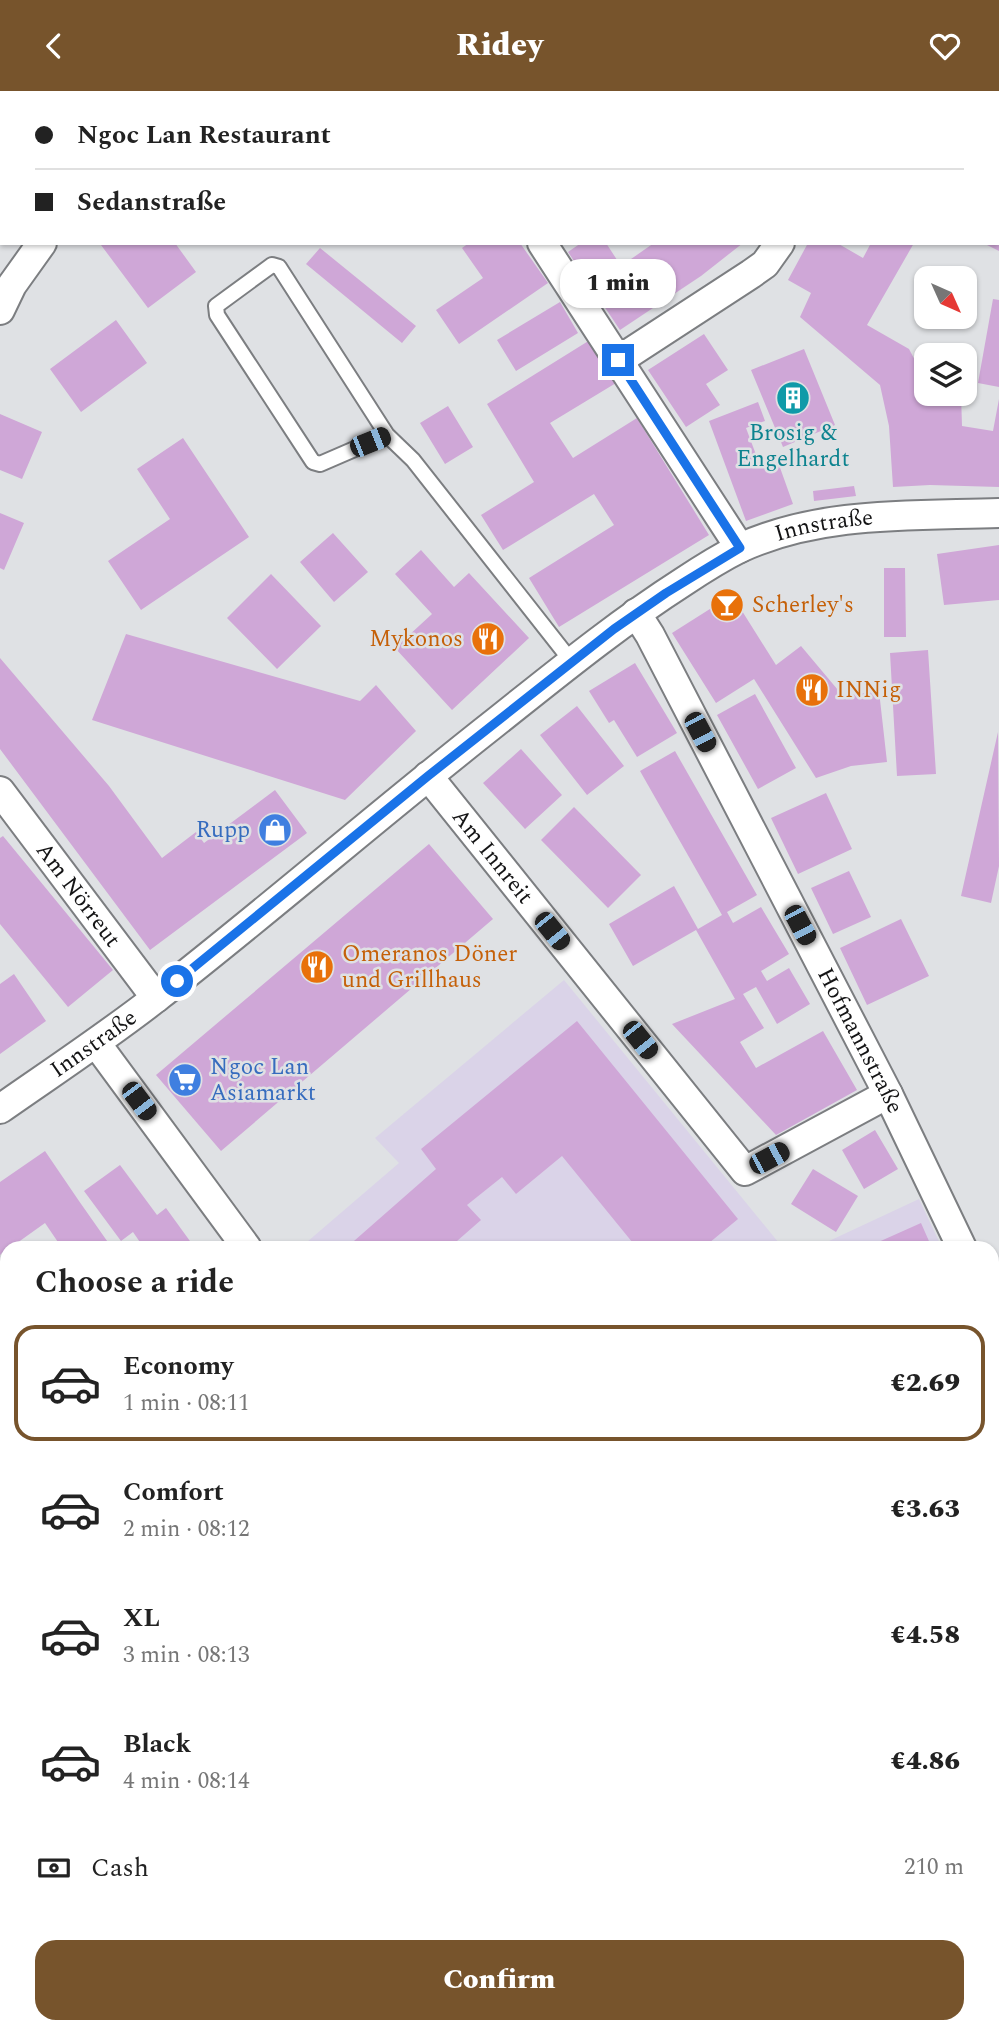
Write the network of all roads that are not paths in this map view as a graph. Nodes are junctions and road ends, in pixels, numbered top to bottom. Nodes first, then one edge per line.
1 (41, 245) edge
2 (543, 245) edge
3 (779, 245) edge
4 (0, 310) edge
5 (618, 360) junction
6 (387, 435) junction
7 (999, 513) edge
8 (740, 548) junction
9 (636, 613) junction
10 (572, 662) junction
11 (428, 776) junction
12 (0, 791) edge
13 (156, 998) junction
14 (96, 1043) junction
15 (888, 1094) junction
16 (0, 1108) edge
17 (242, 1241) edge
18 (959, 1241) edge

1 - 4 street
2 - 5 street
3 - 5 street
5 - 8 street
6 - 6 lane
6 - 10 lane
7 - 8 street, Innstraße
8 - 9 street, Innstraße
9 - 10 street, Innstraße
9 - 15 street, Hofmannstraße
10 - 11 street, Innstraße
11 - 13 street, Innstraße
11 - 15 street, Am Innreit
12 - 13 street, Am Nörreut
13 - 14 street, Innstraße
14 - 16 street, Innstraße
14 - 17 street
15 - 18 street, Hofmannstraße

